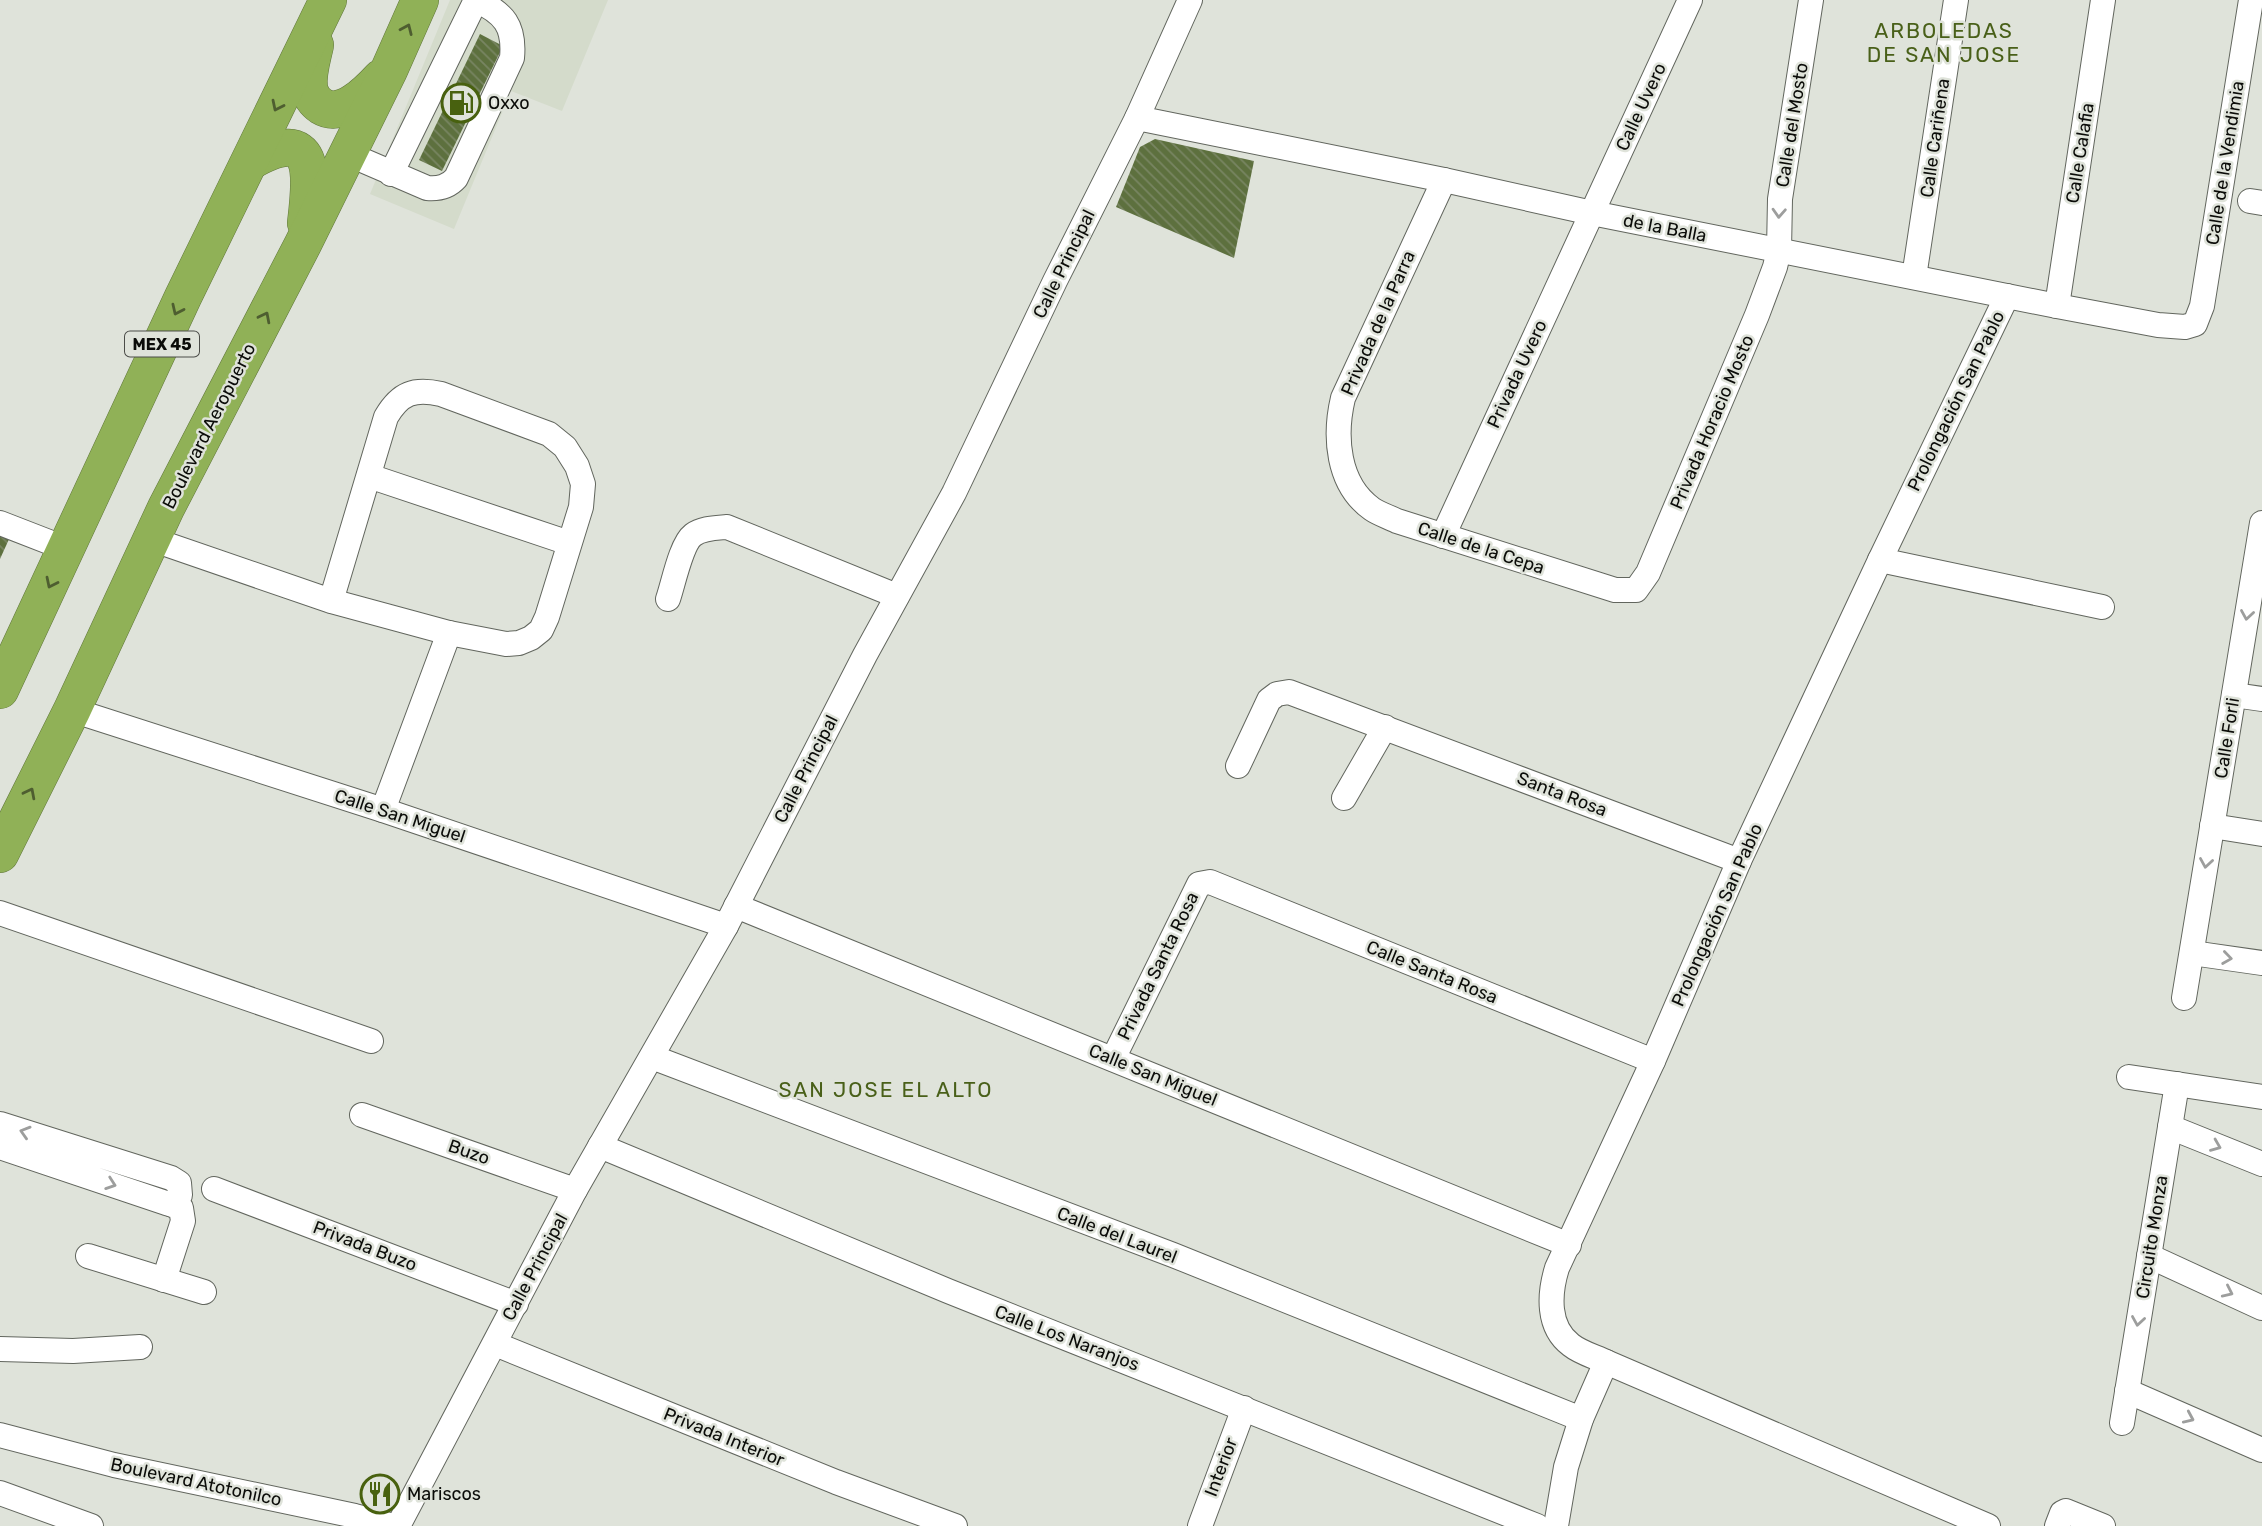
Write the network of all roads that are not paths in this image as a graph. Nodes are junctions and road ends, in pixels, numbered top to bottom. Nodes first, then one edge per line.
1 (420, 0) edge
2 (476, 0) edge
3 (1190, 0) edge
4 (1690, 0) edge
5 (1811, 0) edge
6 (1956, 0) edge
7 (2103, 0) edge
8 (2251, 0) edge
9 (326, 3) edge
10 (389, 70) junction
11 (1137, 118) junction
12 (348, 154) junction
13 (251, 161) junction
14 (391, 174) junction
15 (1444, 180) junction
16 (1592, 213) junction
17 (303, 244) junction
18 (1779, 250) junction
19 (1914, 277) junction
20 (2007, 296) junction
21 (2057, 306) junction
22 (2195, 324) joint
23 (1344, 472) joint
24 (369, 476) junction
25 (0, 523) edge
26 (2262, 523) edge
27 (1443, 536) junction
28 (151, 539) junction
29 (569, 543) junction
30 (67, 549) junction
31 (1880, 560) junction
32 (2258, 568) edge
33 (1636, 590) joint
34 (897, 596) junction
35 (668, 600) dead end
36 (331, 601) junction
37 (2102, 607) dead end
38 (449, 633) junction
39 (3, 678) edge
40 (2234, 695) junction
41 (2262, 699) edge
42 (72, 710) junction
43 (1385, 727) junction
44 (1238, 766) dead end
45 (1344, 797) dead end
46 (383, 810) junction
47 (2212, 826) junction
48 (2262, 834) edge
49 (0, 854) edge
50 (1739, 860) junction
51 (1210, 881) joint
52 (0, 913) edge
53 (731, 916) junction
54 (2192, 953) junction
55 (2262, 963) edge
56 (2184, 998) dead end
57 (371, 1041) dead end
58 (652, 1057) junction
59 (1113, 1059) junction
60 (1653, 1062) junction
61 (2129, 1077) dead end
62 (2177, 1084) junction
63 (2262, 1097) edge
64 (362, 1115) dead end
65 (0, 1124) edge
66 (2170, 1127) junction
67 (600, 1146) junction
68 (0, 1147) edge
69 (80, 1161) junction
70 (2262, 1164) edge
71 (214, 1189) dead end
72 (575, 1190) junction
73 (1569, 1245) junction
74 (88, 1256) dead end
75 (2149, 1256) junction
76 (164, 1280) junction
77 (204, 1292) dead end
78 (516, 1304) junction
79 (2262, 1308) edge
80 (495, 1344) junction
81 (140, 1347) dead end
82 (0, 1349) edge
83 (1606, 1362) junction
84 (2127, 1391) junction
85 (1244, 1408) junction
86 (1581, 1419) junction
87 (2122, 1423) dead end
88 (0, 1435) edge
89 (2262, 1450) edge
90 (0, 1493) edge
91 (2060, 1519) edge
92 (91, 1526) edge
93 (396, 1526) edge
94 (955, 1526) edge
95 (1200, 1526) edge
96 (1537, 1526) edge
97 (1556, 1526) edge
98 (1988, 1526) edge
99 (2103, 1526) edge

10 -> 1 highway, Boulevard Aeropuerto
2 - 14 street
2 - 14 street
3 - 11 street, Calle Principal
4 - 16 street, Calle Uvero
5 -> 18 street, Calle del Mosto
6 - 19 street, Calle Cariñena
7 - 21 street, Calle Calafia
8 - 22 street, Calle de la Vendimia
9 - 10 highway
9 -> 13 highway, MEX 45
10 - 12 highway, Boulevard Aeropuerto
11 - 15 street, de la Balla
11 - 34 street, Calle Principal
12 - 14 street
12 - 17 highway, Boulevard Aeropuerto
13 - 17 highway
13 -> 30 highway, MEX 45
15 - 16 street, de la Balla
15 - 23 street, Privada de la Parra
16 - 18 street, de la Balla
16 - 27 street, Privada Uvero
28 -> 17 highway, Boulevard Aeropuerto
18 - 19 street, de la Balla
18 - 33 street, Privada Horacio Mosto
19 - 20 street, de la Balla
20 - 21 street, de la Balla
20 - 31 street, Prolongación San Pablo
21 - 22 street, de la Balla
23 - 27 street, Calle de la Cepa
24 - 29 street
24 - 29 street
24 - 36 street
25 - 30 street
26 - 32 street, Calle Forli
27 - 33 street, Calle de la Cepa
28 - 36 street
28 - 42 highway, Boulevard Aeropuerto
29 - 38 street
30 -> 39 highway, MEX 45
31 - 37 street
31 - 50 street, Prolongación San Pablo
32 -> 40 street, Calle Forli
34 - 35 street
34 - 53 street, Calle Principal
36 - 38 street
38 - 46 street
40 - 41 street
40 - 47 street, Calle Forli
42 - 46 street, Calle San Miguel
49 -> 42 highway, Boulevard Aeropuerto
43 - 44 street, Santa Rosa
43 - 45 street
43 - 50 street, Santa Rosa
46 - 53 street, Calle San Miguel
47 - 48 street
47 -> 54 street, Calle Forli
50 - 60 street, Prolongación San Pablo
51 - 59 street, Privada Santa Rosa
51 - 60 street, Calle Santa Rosa
52 - 57 street
53 - 58 street, Calle Principal
53 - 59 street, Calle San Miguel
54 -> 55 street
54 - 56 street, Calle Forli
58 - 67 street, Calle Principal
58 - 86 street, Calle del Laurel
59 - 73 street, Calle San Miguel
60 - 73 street, Prolongación San Pablo
61 - 62 street
62 - 63 street
62 - 66 street, Circuito Monza
64 - 72 street, Buzo
69 -> 65 street
66 -> 70 street
66 - 75 street, Circuito Monza
67 - 72 street, Calle Principal
67 - 85 street, Calle Los Naranjos
68 - 69 street
69 - 76 street
71 - 78 street, Privada Buzo
72 - 78 street, Calle Principal
73 - 83 street, Prolongación San Pablo
74 - 76 street
75 -> 79 street
75 -> 84 street, Circuito Monza
76 - 77 street
78 - 80 street, Calle Principal
80 - 93 street, Calle Principal
80 - 94 street, Privada Interior
81 - 82 street
83 - 86 street
83 - 98 street, Prolongación San Pablo
84 - 87 street, Circuito Monza
84 -> 89 street
85 - 95 street, Interior
85 - 96 street, Calle Los Naranjos
86 - 97 street
88 - 93 street, Boulevard Atotonilco
90 - 92 street
91 - 99 street

